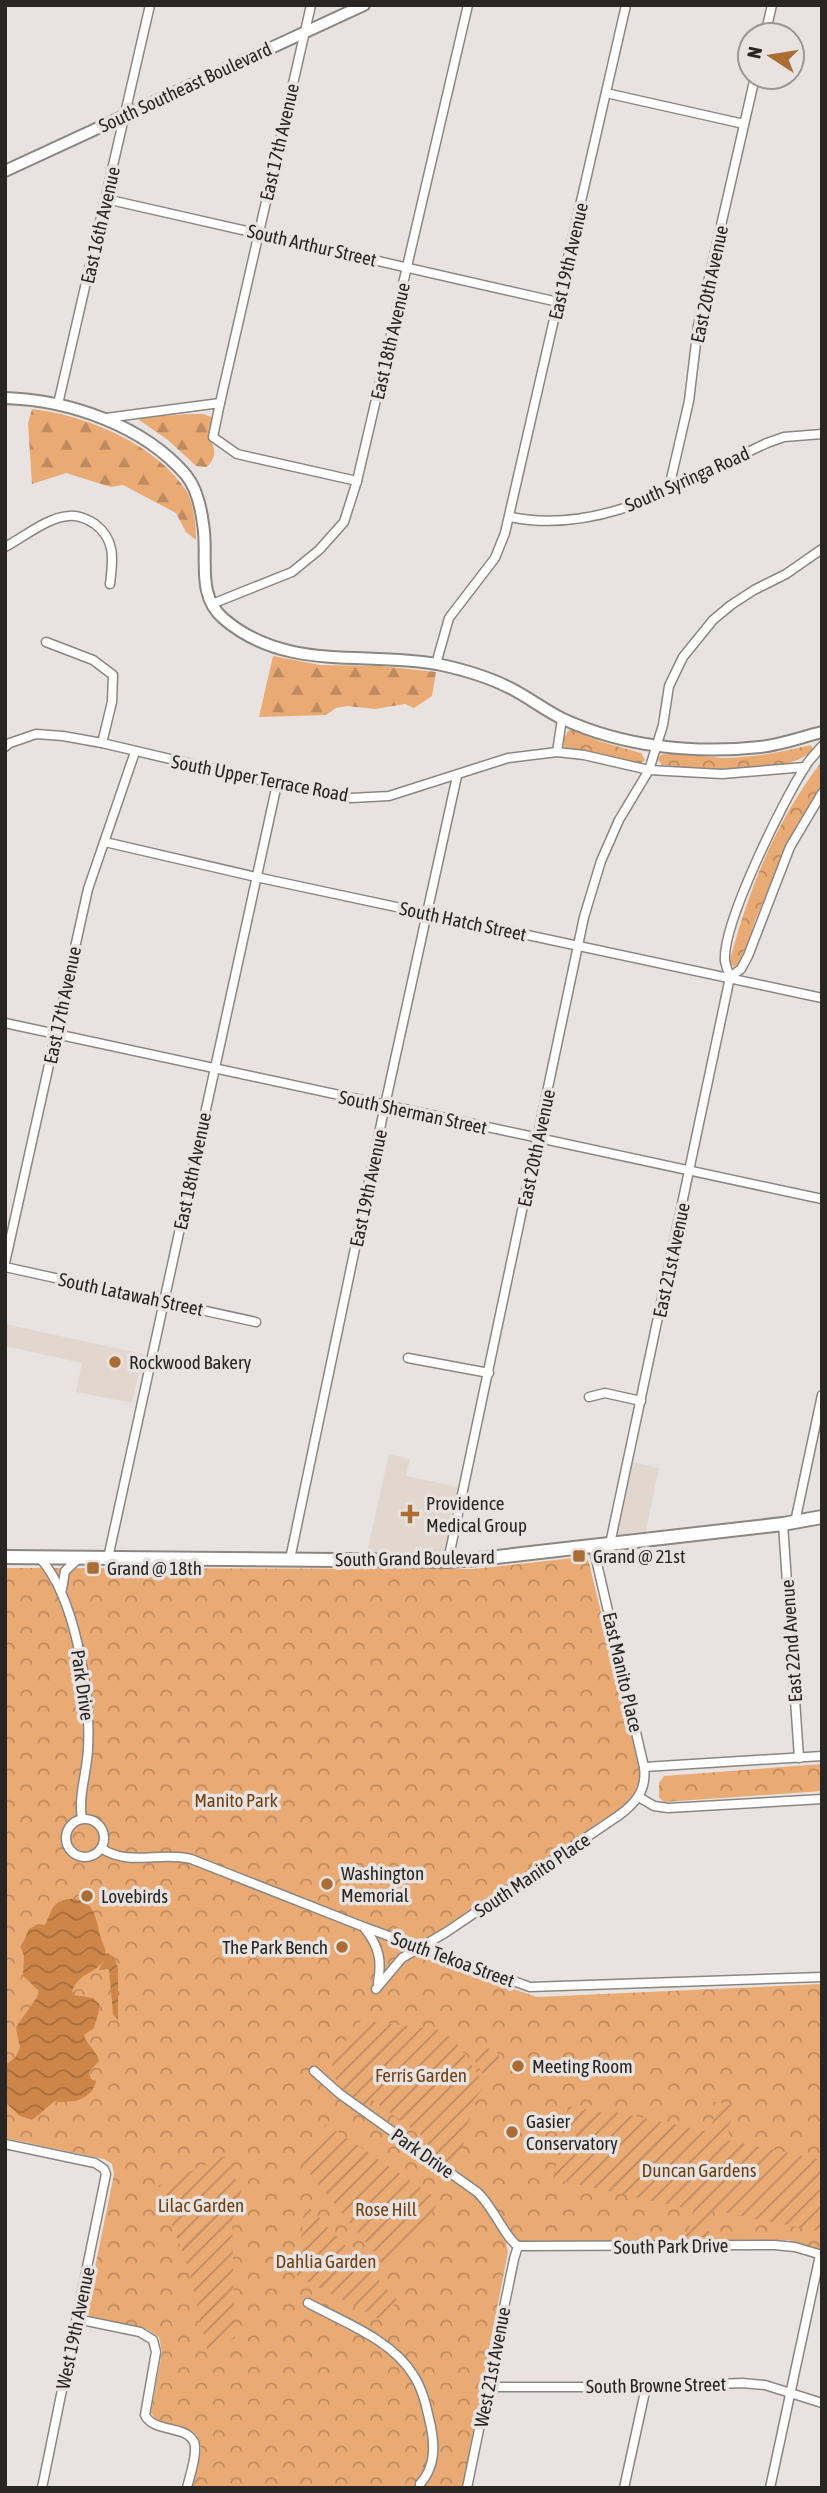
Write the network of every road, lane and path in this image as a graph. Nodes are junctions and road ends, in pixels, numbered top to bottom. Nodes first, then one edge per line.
1 (150, 5) edge
2 (311, 5) edge
3 (365, 5) edge
4 (468, 5) edge
5 (626, 5) edge
6 (305, 31) junction
7 (752, 91) edge
8 (606, 93) junction
9 (125, 115) junction
10 (744, 124) junction
11 (5, 171) edge
12 (106, 199) junction
13 (259, 233) junction
14 (407, 267) junction
15 (558, 302) junction
16 (5, 398) edge
17 (220, 403) junction
18 (58, 404) junction
19 (106, 418) junction
20 (822, 434) edge
21 (357, 481) junction
22 (668, 492) junction
23 (510, 517) junction
24 (5, 547) edge
25 (822, 549) edge
26 (110, 584) dead end
27 (212, 604) junction
28 (46, 642) dead end
29 (436, 664) junction
30 (562, 719) junction
31 (822, 732) edge
32 (102, 743) junction
33 (656, 746) junction
34 (822, 746) edge
35 (5, 747) edge
36 (135, 752) junction
37 (557, 752) junction
38 (805, 767) junction
39 (649, 770) junction
40 (457, 776) junction
41 (277, 784) junction
42 (822, 793) edge
43 (105, 842) junction
44 (256, 877) junction
45 (428, 914) junction
46 (579, 945) junction
47 (730, 977) junction
48 (822, 998) edge
49 (5, 1023) edge
50 (56, 1034) junction
51 (215, 1068) junction
52 (385, 1105) junction
53 (538, 1139) junction
54 (689, 1171) junction
55 (822, 1199) edge
56 (5, 1265) edge
57 (163, 1301) junction
58 (257, 1322) dead end
59 (408, 1358) dead end
60 (489, 1373) junction
61 (822, 1395) edge
62 (589, 1397) dead end
63 (641, 1401) junction
64 (822, 1517) edge
65 (789, 1523) junction
66 (610, 1544) junction
67 (593, 1546) junction
68 (5, 1557) edge
69 (39, 1557) junction
70 (80, 1557) junction
71 (108, 1558) junction
72 (290, 1559) junction
73 (448, 1561) junction
74 (61, 1596) junction
75 (822, 1756) edge
76 (799, 1758) junction
77 (645, 1767) junction
78 (639, 1797) junction
79 (822, 1799) edge
80 (82, 1819) junction
81 (101, 1848) junction
82 (364, 1927) junction
83 (421, 1948) junction
84 (822, 1977) edge
85 (314, 2071) dead end
86 (5, 2144) edge
87 (518, 2246) junction
88 (821, 2255) edge
89 (308, 2303) dead end
90 (77, 2319) junction
91 (488, 2387) junction
92 (646, 2387) junction
93 (791, 2392) junction
94 (822, 2403) edge
95 (421, 2484) dead end
96 (42, 2488) edge
97 (187, 2488) edge
98 (467, 2488) edge
99 (624, 2488) edge
100 (770, 2488) edge

1 - 9 street, East 16th Avenue
2 - 6 street, East 17th Avenue
3 - 6 street, South Southeast Boulevard
4 - 14 street, East 18th Avenue
5 - 8 street, East 19th Avenue
6 - 9 street, South Southeast Boulevard
6 - 13 street, East 17th Avenue
7 - 10 street, East 20th Avenue
8 - 10 street
8 - 15 street, East 19th Avenue
9 - 11 street, South Southeast Boulevard
9 - 12 street, East 16th Avenue
10 - 22 street, East 20th Avenue
12 - 13 street, South Arthur Street
12 - 18 street, East 16th Avenue
13 - 14 street, South Arthur Street
13 - 17 street, East 17th Avenue
14 - 15 street, South Arthur Street
14 - 21 street, East 18th Avenue
15 - 23 street, East 19th Avenue
16 - 18 street
17 - 19 street
17 - 21 street, East 17th Avenue
18 - 19 street
19 - 27 street
20 - 22 street, South Syringa Road
21 - 27 street, East 18th Avenue
22 - 23 street, South Syringa Road
23 - 29 street, East 19th Avenue
24 - 26 street
25 - 33 street, East 20th Avenue
27 - 29 street
28 - 32 street
29 - 30 street
30 - 33 street
30 - 37 street
31 - 33 street
32 - 35 street, South Upper Terrace Road
32 - 36 street, South Upper Terrace Road
33 - 39 street, East 20th Avenue
34 - 38 street
36 - 41 street, South Upper Terrace Road
36 - 43 street, East 17th Avenue
37 - 39 street, South Upper Terrace Road
37 - 40 street, South Upper Terrace Road
38 - 39 street, South Upper Terrace Road
38 - 47 street
39 - 46 street, East 20th Avenue
40 - 41 street, South Upper Terrace Road
40 - 45 street, East 19th Avenue
41 - 44 street, East 18th Avenue
42 - 47 street
43 - 44 street, South Hatch Street
43 - 50 street, East 17th Avenue
44 - 45 street, South Hatch Street
44 - 51 street, East 18th Avenue
45 - 46 street, South Hatch Street
45 - 52 street, East 19th Avenue
46 - 47 street, South Hatch Street
46 - 53 street, East 20th Avenue
47 - 48 street, South Hatch Street
47 - 54 street, East 21st Avenue
49 - 50 street, South Sherman Street
50 - 51 street, South Sherman Street
50 - 56 street, East 17th Avenue
51 - 52 street, South Sherman Street
51 - 57 street, East 18th Avenue
52 - 53 street, South Sherman Street
52 - 72 street, East 19th Avenue
53 - 54 street, South Sherman Street
53 - 60 street, East 20th Avenue
54 - 55 street, South Sherman Street
54 - 63 street, East 21st Avenue
56 - 57 street, South Latawah Street
57 - 58 street, South Latawah Street
57 - 71 street, East 18th Avenue
59 - 60 street
60 - 73 street, East 20th Avenue
61 - 65 street, East 22nd Avenue
62 - 63 street
63 - 66 street, East 21st Avenue
64 - 65 main road, South Grand Boulevard
65 - 66 main road, South Grand Boulevard
65 - 76 street, East 22nd Avenue
66 - 67 main road, South Grand Boulevard
67 - 73 main road, South Grand Boulevard
67 - 77 street, East Manito Place
68 - 69 main road, South Grand Boulevard
69 - 70 main road, South Grand Boulevard
69 - 74 street, Park Drive
70 - 71 main road, South Grand Boulevard
70 - 74 street
71 - 72 main road, South Grand Boulevard
72 - 73 main road, South Grand Boulevard
74 - 80 street, Park Drive
75 - 76 street
76 - 77 street
77 - 78 street, East Manito Place
78 - 79 street
78 - 83 street, South Manito Place
80 - 81 street
80 - 81 street
81 - 82 street, South Tekoa Street
82 - 83 street, South Tekoa Street
82 - 83 street, South Manito Place
83 - 84 street, South Tekoa Street
85 - 87 street, Park Drive
86 - 90 street, West 19th Avenue
87 - 88 street, South Park Drive
87 - 91 street, West 21st Avenue
88 - 93 street
89 - 95 street
90 - 96 street, West 19th Avenue
90 - 97 street
91 - 92 street, South Browne Street
91 - 98 street, West 21st Avenue
92 - 93 street, South Browne Street
92 - 99 street
93 - 94 street, South Browne Street
93 - 100 street

